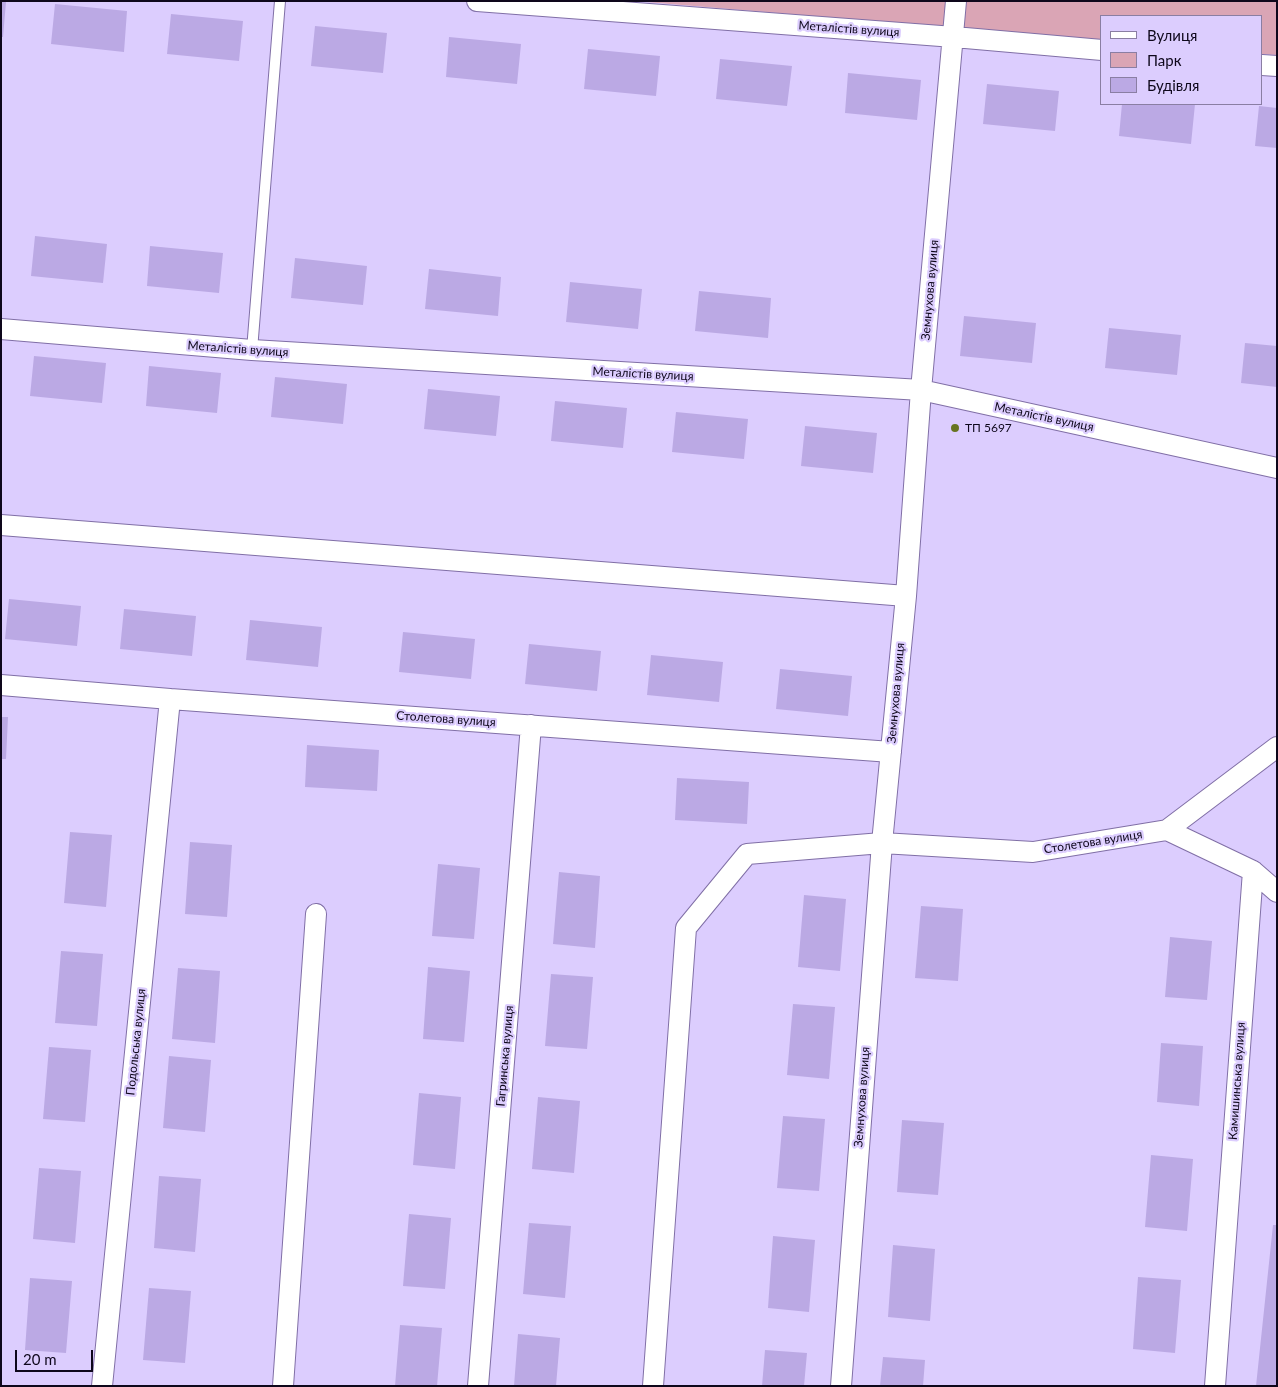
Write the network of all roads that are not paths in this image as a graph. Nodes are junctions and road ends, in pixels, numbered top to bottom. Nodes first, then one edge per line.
1 (280, 1) edge
2 (477, 1) edge
3 (956, 1) edge
4 (954, 37) junction
5 (1100, 50) edge
6 (1263, 65) edge
7 (1277, 66) edge
8 (1, 329) edge
9 (252, 350) junction
10 (921, 390) junction
11 (1277, 468) edge
12 (1, 525) edge
13 (906, 596) junction
14 (1, 685) edge
15 (170, 699) junction
16 (531, 725) junction
17 (1277, 747) edge
18 (891, 752) junction
19 (1167, 830) junction
20 (882, 843) junction
21 (1253, 870) junction
22 (1277, 892) edge
23 (316, 914) dead end
24 (102, 1386) edge
25 (283, 1386) edge
26 (478, 1386) edge
27 (653, 1386) edge
28 (841, 1386) edge
29 (1215, 1386) edge

1 - 9 lane
2 - 4 street, Металістів вулиця
3 - 4 street, Земнухова вулиця
4 - 5 street, Металістів вулиця
4 - 10 street, Земнухова вулиця
6 - 7 street
8 - 9 street, Металістів вулиця
9 - 10 street, Металістів вулиця
10 - 11 street, Металістів вулиця
10 - 13 street, Земнухова вулиця
12 - 13 street
13 - 18 street, Земнухова вулиця
14 - 15 street, Столетова вулиця
15 - 16 street, Столетова вулиця
15 - 24 street, Подольська вулиця
16 - 18 street, Столетова вулиця
16 - 26 street, Гагринська вулиця
17 - 19 street, Столетова вулиця
18 - 20 street, Земнухова вулиця
19 - 20 street, Столетова вулиця
19 - 21 street
20 - 27 street, Столетова вулиця
20 - 28 street, Земнухова вулиця
21 - 22 street
21 - 29 street, Камишинська вулиця
23 - 25 street

